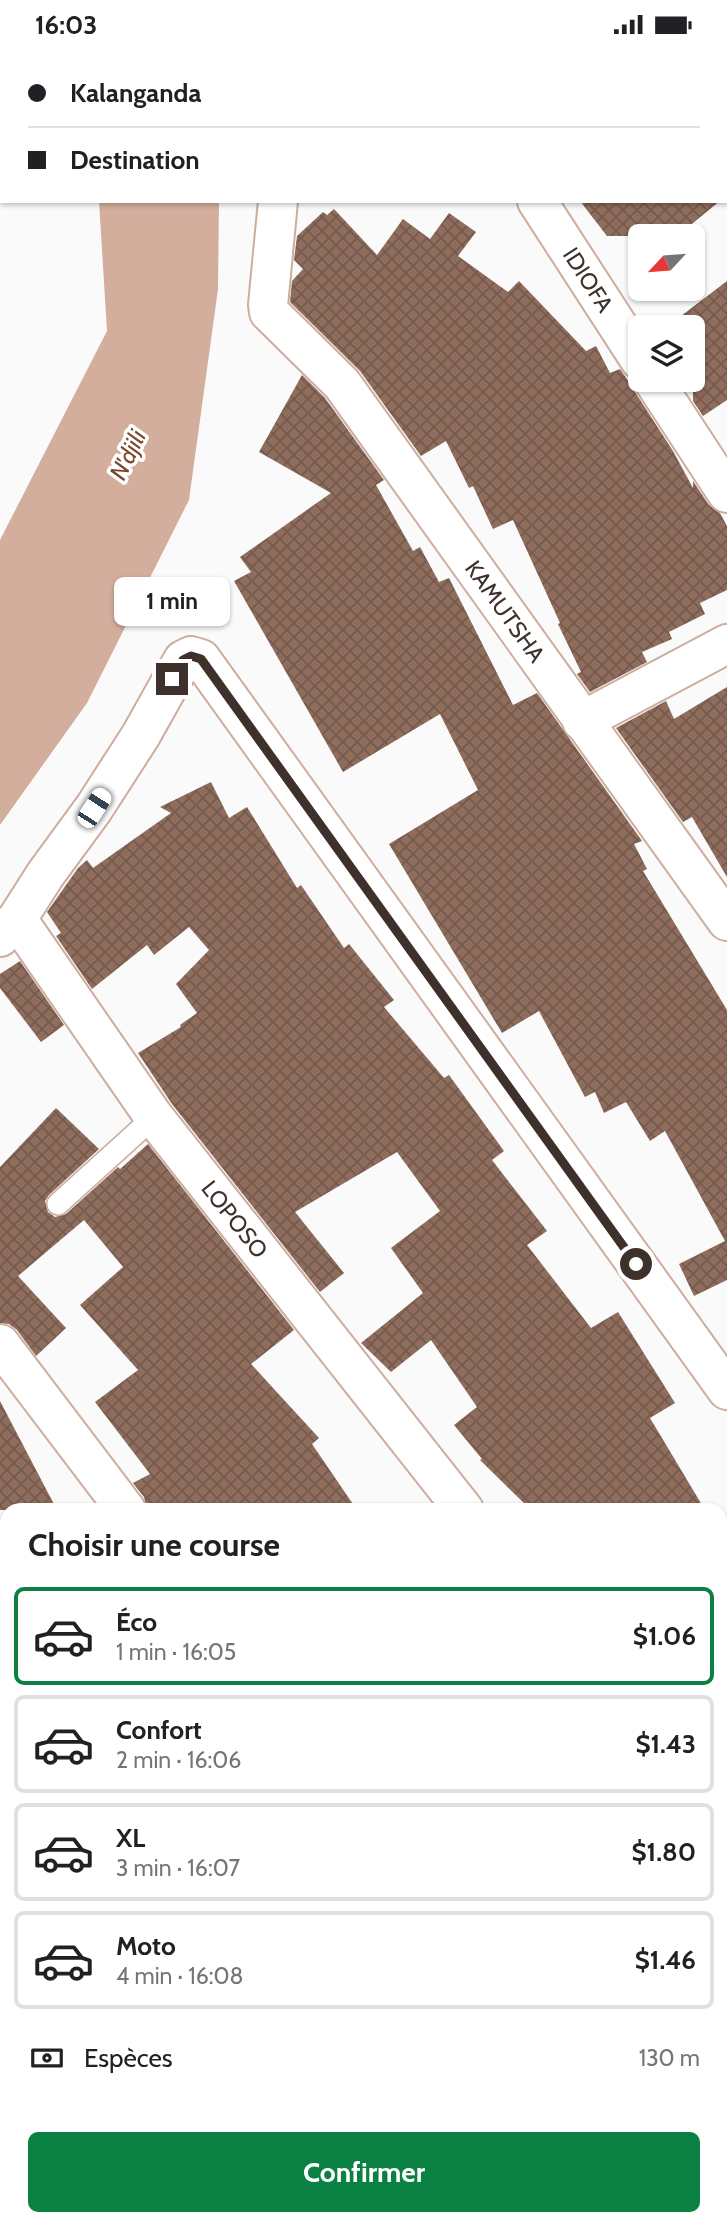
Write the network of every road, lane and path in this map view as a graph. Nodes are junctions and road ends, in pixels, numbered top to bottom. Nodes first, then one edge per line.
1 (278, 203) edge
2 (538, 203) edge
3 (628, 341) edge
4 (661, 392) edge
5 (727, 493) edge
6 (727, 645) edge
7 (583, 721) junction
8 (727, 921) edge
9 (9, 928) edge
10 (154, 1117) junction
11 (58, 1204) dead end
12 (0, 1344) edge
13 (727, 1390) edge
14 (120, 1503) edge
15 (458, 1503) edge

1 - 7 street, KAMUTSHA
2 - 3 street, IDIOFA
4 - 5 street
6 - 7 street
7 - 8 street, KAMUTSHA
9 - 10 street, LOPOSO
9 - 13 street
10 - 11 lane
10 - 15 street, LOPOSO
12 - 14 street

